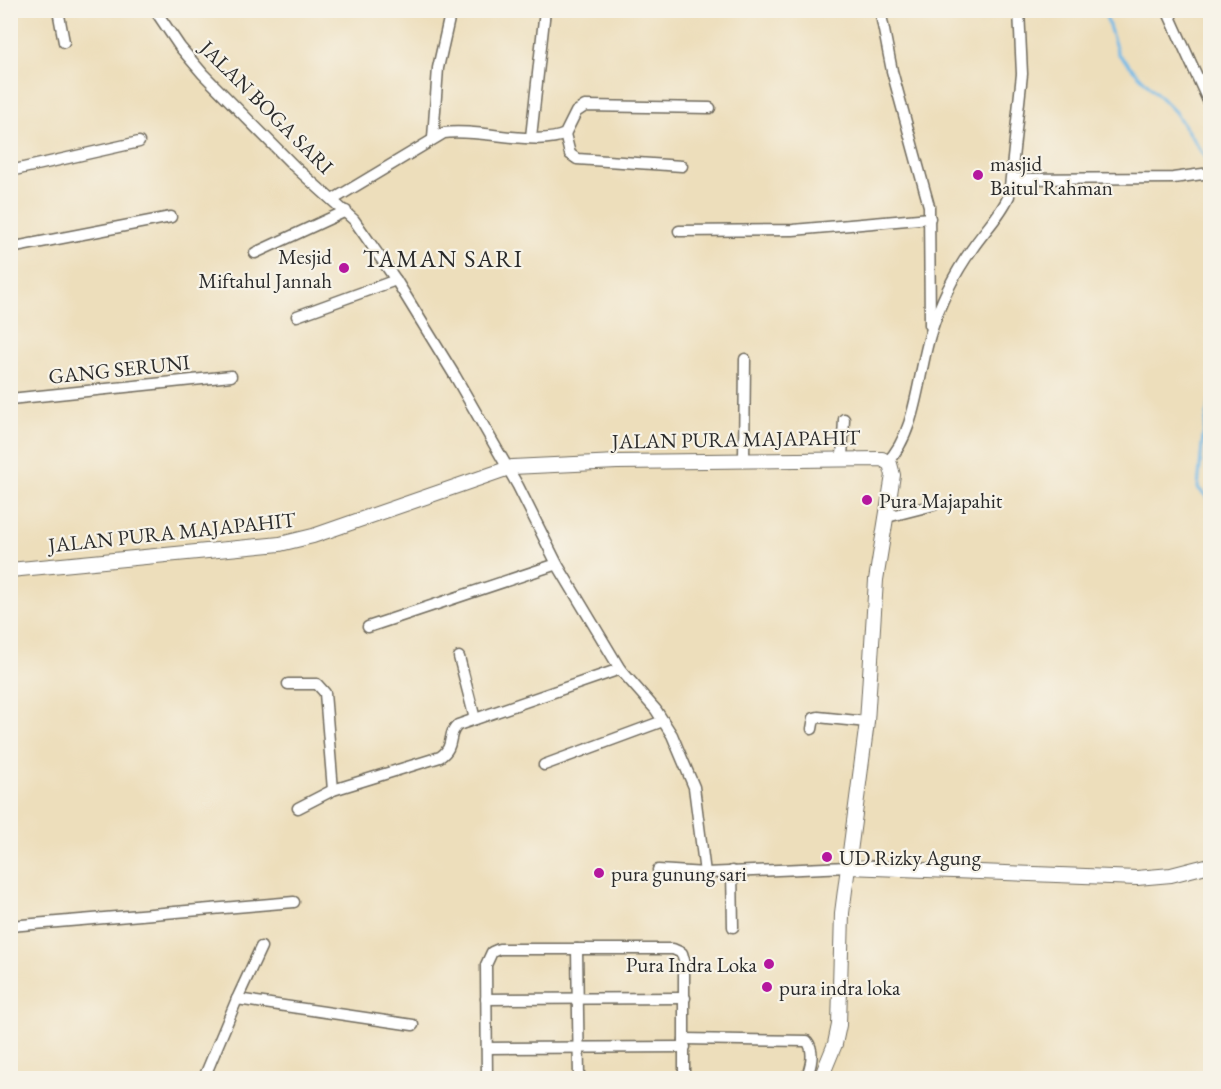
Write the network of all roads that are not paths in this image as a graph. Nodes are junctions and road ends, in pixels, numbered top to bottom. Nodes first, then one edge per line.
1 (58, 10) edge
2 (155, 10) edge
3 (451, 10) edge
4 (545, 10) edge
5 (880, 10) edge
6 (1019, 10) edge
7 (1167, 10) edge
8 (64, 42) dead end
9 (1210, 105) edge
10 (710, 108) dead end
11 (565, 134) junction
12 (531, 137) junction
13 (433, 138) junction
14 (140, 142) dead end
15 (682, 166) dead end
16 (10, 171) edge
17 (1210, 173) edge
18 (1012, 179) junction
19 (334, 199) junction
20 (346, 211) junction
21 (171, 217) dead end
22 (930, 218) junction
23 (679, 231) dead end
24 (10, 248) edge
25 (255, 253) dead end
26 (396, 280) junction
27 (297, 316) dead end
28 (930, 335) junction
29 (745, 360) dead end
30 (231, 376) dead end
31 (10, 399) edge
32 (844, 419) dead end
33 (843, 458) junction
34 (744, 460) junction
35 (887, 462) junction
36 (507, 468) junction
37 (934, 506) dead end
38 (887, 517) junction
39 (557, 564) junction
40 (10, 570) edge
41 (368, 627) dead end
42 (459, 657) dead end
43 (620, 669) junction
44 (288, 684) dead end
45 (475, 719) junction
46 (663, 721) junction
47 (867, 722) junction
48 (812, 729) dead end
49 (544, 765) dead end
50 (333, 790) junction
51 (298, 808) dead end
52 (1210, 865) edge
53 (848, 867) junction
54 (658, 870) dead end
55 (732, 871) junction
56 (705, 873) junction
57 (294, 903) dead end
58 (10, 926) edge
59 (733, 927) dead end
60 (261, 947) dead end
61 (577, 949) junction
62 (685, 998) junction
63 (237, 999) junction
64 (486, 999) junction
65 (578, 999) junction
66 (413, 1025) dead end
67 (684, 1043) junction
68 (486, 1048) junction
69 (584, 1048) junction
70 (204, 1078) edge
71 (487, 1078) edge
72 (579, 1078) edge
73 (684, 1078) edge
74 (806, 1078) edge
75 (821, 1078) edge

1 - 8 street
2 - 19 street, JALAN BOGA SARI
3 - 13 street
4 - 12 street
5 - 22 street
6 - 18 street
7 - 9 street
10 - 11 street
11 - 12 street
11 - 15 street
12 - 13 street
13 - 19 street
14 - 16 street
17 - 18 street
18 - 28 street
19 - 20 street, JALAN BOGA SARI
20 - 25 street
20 - 26 street, JALAN BOGA SARI
21 - 24 street
22 - 23 street
22 - 28 street
26 - 27 street
26 - 36 street, JALAN BOGA SARI
28 - 35 street
29 - 34 street
30 - 31 street, GANG SERUNI
32 - 33 street
33 - 34 street, JALAN PURA MAJAPAHIT
33 - 35 street, JALAN PURA MAJAPAHIT
34 - 36 street, JALAN PURA MAJAPAHIT
35 - 38 street, JALAN PURA MAJAPAHIT
36 - 39 street, JALAN BOGA SARI
36 - 40 street, JALAN PURA MAJAPAHIT
37 - 38 street
38 - 47 street, JALAN PURA MAJAPAHIT
39 - 41 street
39 - 43 street, JALAN BOGA SARI
42 - 45 street
43 - 45 street
43 - 46 street, JALAN BOGA SARI
44 - 50 street
45 - 50 street
46 - 49 street
46 - 56 street, JALAN BOGA SARI
47 - 48 street
47 - 53 street, JALAN PURA MAJAPAHIT
50 - 51 street
52 - 53 street
53 - 55 street
53 - 75 street, JALAN PURA MAJAPAHIT
54 - 56 street
55 - 56 street
55 - 59 street
57 - 58 street
60 - 63 street
61 - 62 street
61 - 64 street
61 - 65 street
62 - 65 street
62 - 67 street
63 - 66 street
63 - 70 street
64 - 65 street
64 - 68 street
65 - 69 street
67 - 69 street
67 - 73 street
67 - 74 street
68 - 69 street
68 - 71 street
69 - 72 street

